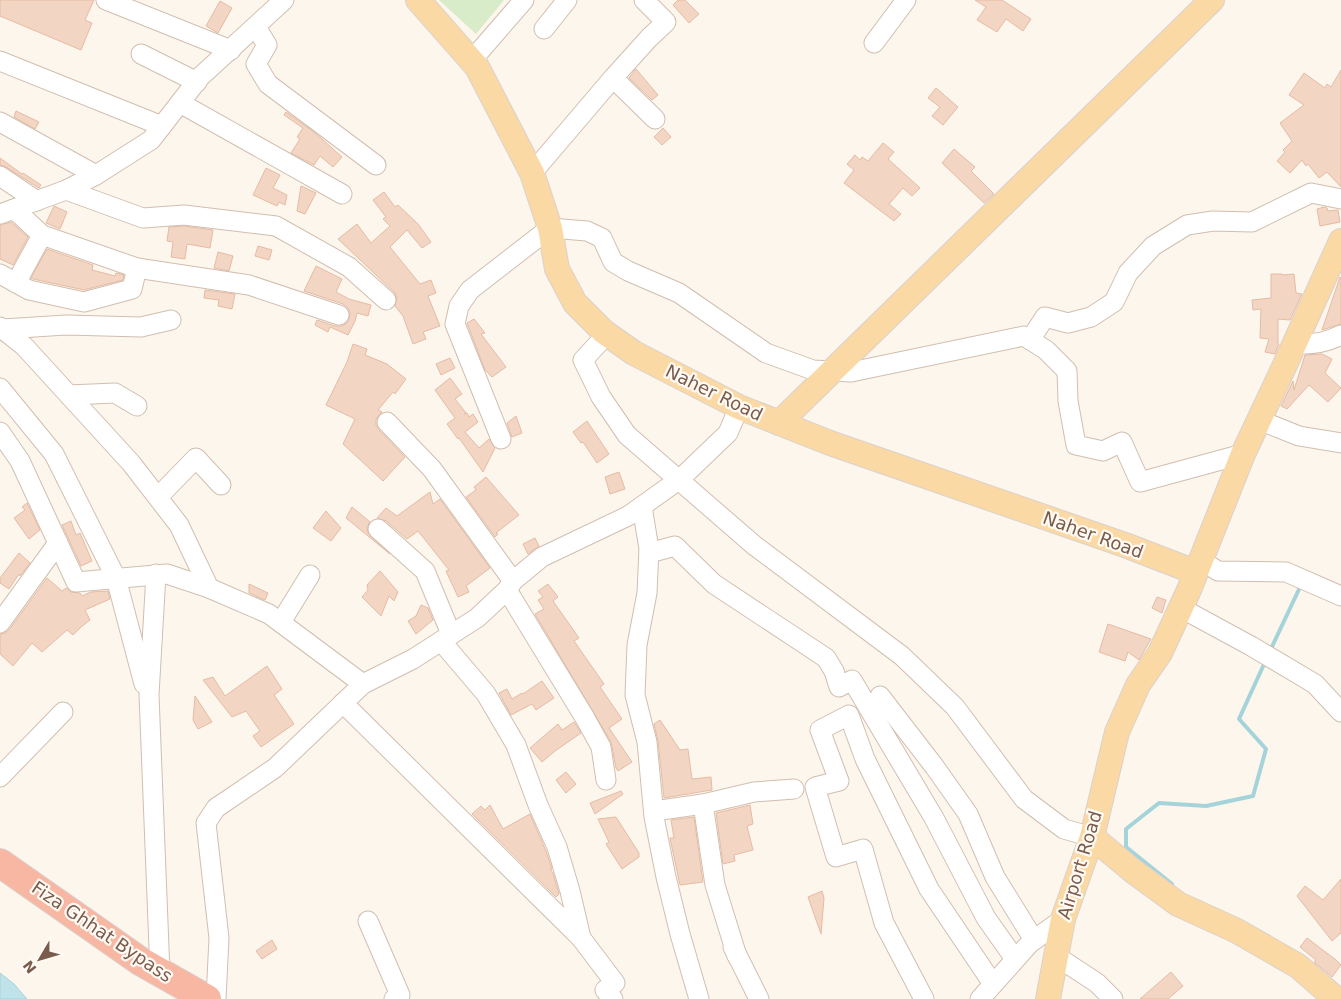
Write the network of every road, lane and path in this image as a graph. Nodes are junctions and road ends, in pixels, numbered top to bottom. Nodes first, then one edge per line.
1 (106, 0) edge
2 (284, 0) edge
3 (418, 0) edge
4 (524, 0) edge
5 (567, 0) edge
6 (644, 0) edge
7 (906, 0) edge
8 (1212, 0) edge
9 (256, 27) junction
10 (544, 30) dead end
11 (874, 43) dead end
12 (230, 50) junction
13 (141, 54) dead end
14 (472, 60) junction
15 (0, 61) edge
16 (613, 78) junction
17 (197, 82) junction
18 (180, 103) junction
19 (655, 120) dead end
20 (0, 122) edge
21 (162, 126) junction
22 (376, 165) dead end
23 (532, 173) junction
24 (96, 175) junction
25 (0, 176) edge
26 (66, 190) junction
27 (342, 194) dead end
28 (1341, 199) edge
29 (37, 201) junction
30 (7, 212) edge
31 (550, 228) junction
32 (42, 235) junction
33 (1341, 241) edge
34 (137, 268) junction
35 (8, 278) edge
36 (386, 300) dead end
37 (339, 315) dead end
38 (171, 320) dead end
39 (2, 328) edge
40 (607, 334) junction
41 (1341, 335) edge
42 (1030, 340) junction
43 (1295, 344) junction
44 (832, 371) junction
45 (0, 388) edge
46 (69, 394) junction
47 (137, 406) dead end
48 (739, 407) junction
49 (1259, 420) junction
50 (387, 422) dead end
51 (779, 423) junction
52 (0, 432) edge
53 (500, 439) dead end
54 (1341, 443) edge
55 (1243, 454) junction
56 (680, 479) junction
57 (221, 485) dead end
58 (158, 497) junction
59 (642, 506) junction
60 (378, 530) dead end
61 (58, 543) junction
62 (649, 553) junction
63 (1198, 566) junction
64 (156, 574) junction
65 (310, 575) dead end
66 (116, 578) junction
67 (510, 585) junction
68 (210, 588) junction
69 (1341, 596) edge
70 (1180, 608) junction
71 (281, 622) junction
72 (0, 623) edge
73 (446, 638) junction
74 (363, 684) junction
75 (880, 696) dead end
76 (149, 702) junction
77 (343, 703) junction
78 (62, 712) dead end
79 (1341, 712) edge
80 (0, 777) edge
81 (606, 780) dead end
82 (794, 789) dead end
83 (703, 804) junction
84 (654, 811) junction
85 (1092, 837) junction
86 (0, 863) edge
87 (1063, 920) junction
88 (368, 921) dead end
89 (581, 938) junction
90 (1034, 940) junction
91 (1056, 956) junction
92 (1015, 959) junction
93 (160, 973) junction
94 (993, 984) junction
95 (702, 997) edge
96 (400, 998) edge
97 (206, 999) edge
98 (216, 999) edge
99 (613, 999) edge
100 (759, 999) edge
101 (924, 999) edge
102 (980, 999) edge
103 (1048, 999) edge
104 (1113, 999) edge
105 (1336, 999) edge

1 - 12 street
2 - 9 street
3 - 14 main road, Naher Road
4 - 14 street
5 - 10 street
6 - 16 street
7 - 11 street
8 - 44 main road
9 - 12 street
9 - 22 street
12 - 17 street
13 - 17 street
14 - 23 main road, Naher Road
15 - 21 street
16 - 19 street
16 - 23 street
17 - 18 street
18 - 21 street
18 - 27 street
20 - 24 street
21 - 24 street
23 - 31 main road, Naher Road
24 - 26 street
25 - 29 street
26 - 29 street
26 - 36 street
28 - 42 street
29 - 30 street
30 - 32 street
31 - 40 main road, Naher Road
31 - 44 street
31 - 53 street
32 - 34 street
32 - 35 street
33 - 43 main road, Airport Road
34 - 35 street
34 - 37 street
38 - 39 street
39 - 46 street
40 - 48 main road, Naher Road
40 - 56 street
41 - 43 street
42 - 44 street
42 - 55 street
43 - 49 main road, Airport Road
44 - 51 main road
45 - 66 street
46 - 47 street
46 - 58 street
48 - 51 main road, Naher Road
48 - 56 street
49 - 54 street
49 - 55 main road, Airport Road
50 - 67 street
51 - 63 main road, Naher Road
52 - 61 street
55 - 63 main road, Airport Road
56 - 59 street
56 - 85 street
57 - 58 street
58 - 68 street
59 - 62 street
59 - 67 street
60 - 73 street
61 - 66 street
61 - 72 street
62 - 84 street
62 - 92 street
63 - 69 street
63 - 70 main road, Airport Road
64 - 66 street
64 - 68 street
64 - 76 street
65 - 71 street
66 - 76 street
67 - 73 street
67 - 81 street
68 - 71 street
70 - 79 street
70 - 85 main road, Airport Road
71 - 74 street
73 - 74 street
73 - 89 street
74 - 77 street
75 - 90 street
76 - 93 street
77 - 89 street
77 - 98 street
78 - 80 street
82 - 83 street
83 - 84 street
83 - 100 street
84 - 95 street
85 - 87 main road, Airport Road
85 - 105 main road
86 - 93 highway, Fiza Ghhat Bypass
87 - 90 street
87 - 91 main road, Airport Road
88 - 96 street
89 - 99 street
90 - 92 street
91 - 103 main road, Airport Road
91 - 104 street
92 - 94 street
93 - 97 highway, Fiza Ghhat Bypass
94 - 101 street
94 - 102 street

